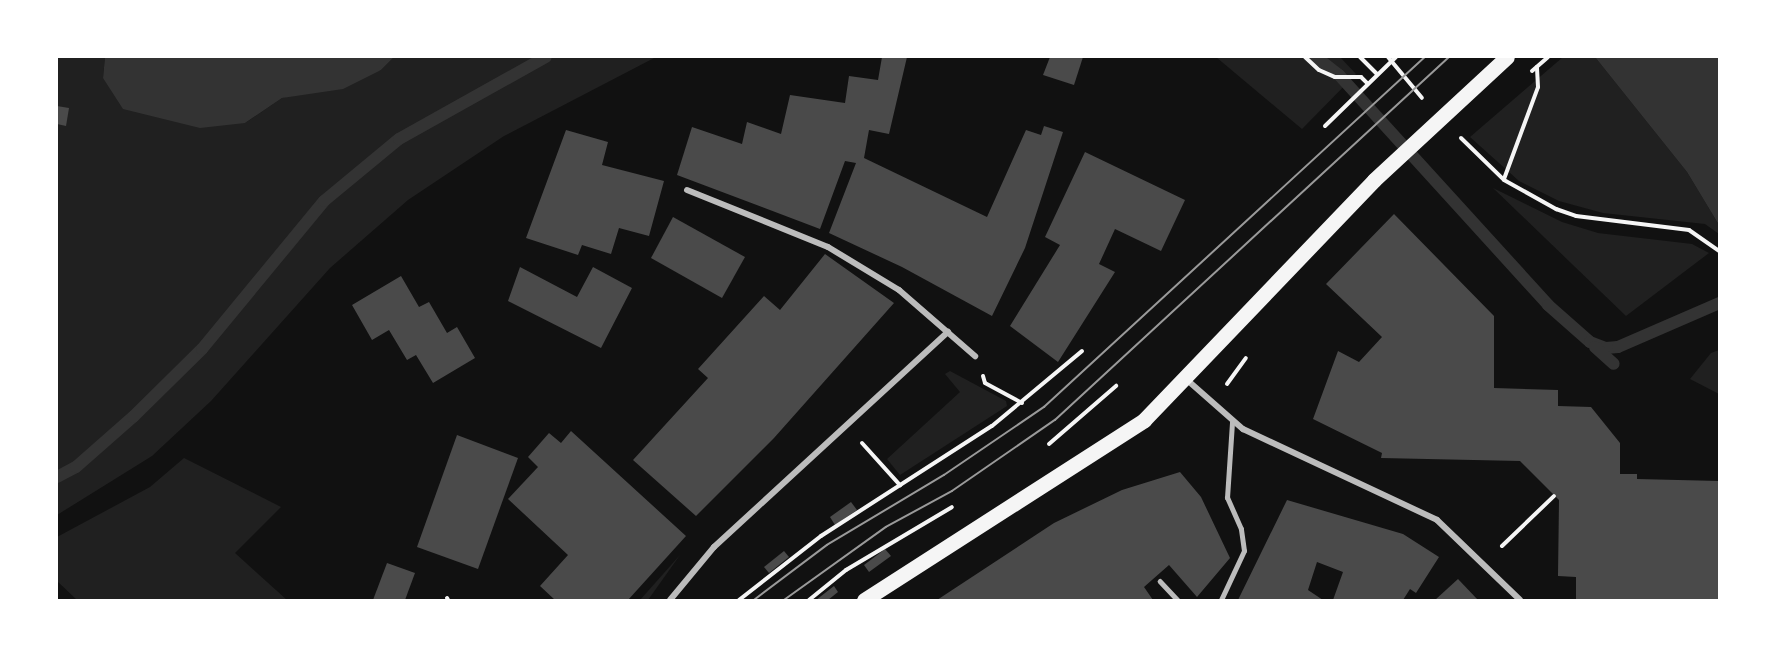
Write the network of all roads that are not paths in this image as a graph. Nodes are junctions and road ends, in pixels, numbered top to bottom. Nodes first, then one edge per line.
1 (1507, 57) edge
2 (687, 190) dead end
3 (948, 332) junction
4 (975, 356) dead end
5 (1186, 378) junction
6 (1232, 422) junction
7 (1160, 581) dead end
8 (670, 600) edge
9 (864, 600) edge
10 (1178, 600) edge
11 (1221, 600) edge
12 (1520, 600) edge

1 - 5 main road
2 - 3 street
3 - 4 street
3 - 8 street
5 - 6 street
5 - 9 main road
6 - 11 lane
6 - 12 street
7 - 10 lane

